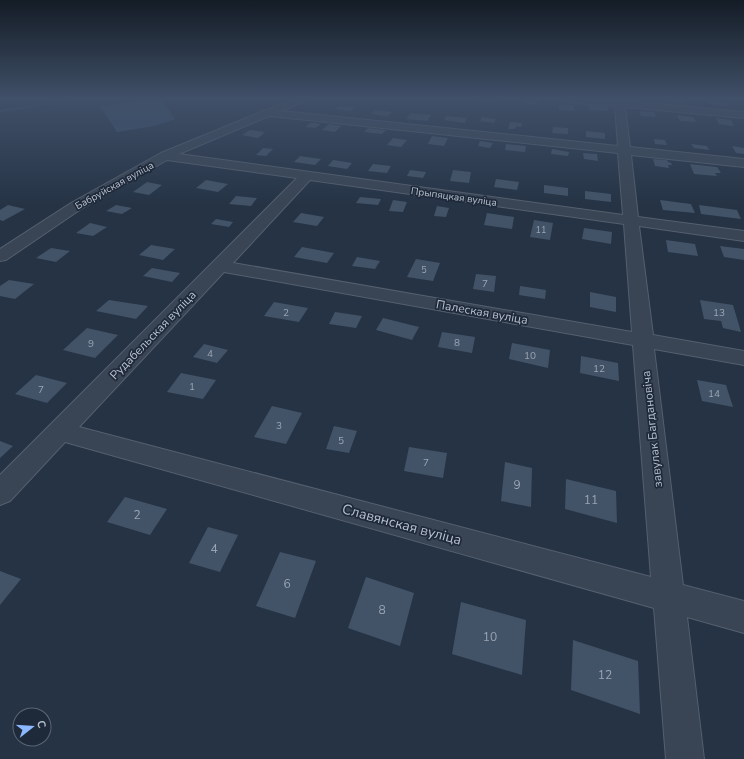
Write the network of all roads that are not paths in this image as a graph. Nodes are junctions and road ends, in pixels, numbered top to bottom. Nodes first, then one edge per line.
1 (217, 134) edge
2 (469, 134) edge
3 (622, 134) edge
4 (624, 151) junction
5 (165, 156) junction
6 (744, 163) edge
7 (307, 176) junction
8 (631, 220) junction
9 (744, 236) edge
10 (0, 256) edge
11 (220, 266) junction
12 (643, 340) junction
13 (744, 358) edge
14 (59, 431) junction
15 (0, 494) edge
16 (669, 596) junction
17 (744, 617) edge
18 (685, 759) edge

1 - 5 street, Бабруйская вуліца
2 - 4 street
3 - 4 street, завулак Багдановіча
4 - 6 street
4 - 8 street, завулак Багдановіча
5 - 7 street, Прыпяцкая вуліца
5 - 10 street, Бабруйская вуліца
7 - 8 street, Прыпяцкая вуліца
7 - 11 street, Рудабельская вуліца
8 - 9 street, Прыпяцкая вуліца
8 - 12 street, завулак Багдановіча
11 - 12 street, Палеская вуліца
11 - 14 street, Рудабельская вуліца
12 - 13 street, Палеская вуліца
12 - 16 street, завулак Багдановіча
14 - 15 street, Рудабельская вуліца
14 - 16 street, Славянская вуліца
16 - 17 street, Славянская вуліца
16 - 18 street, завулак Багдановіча

